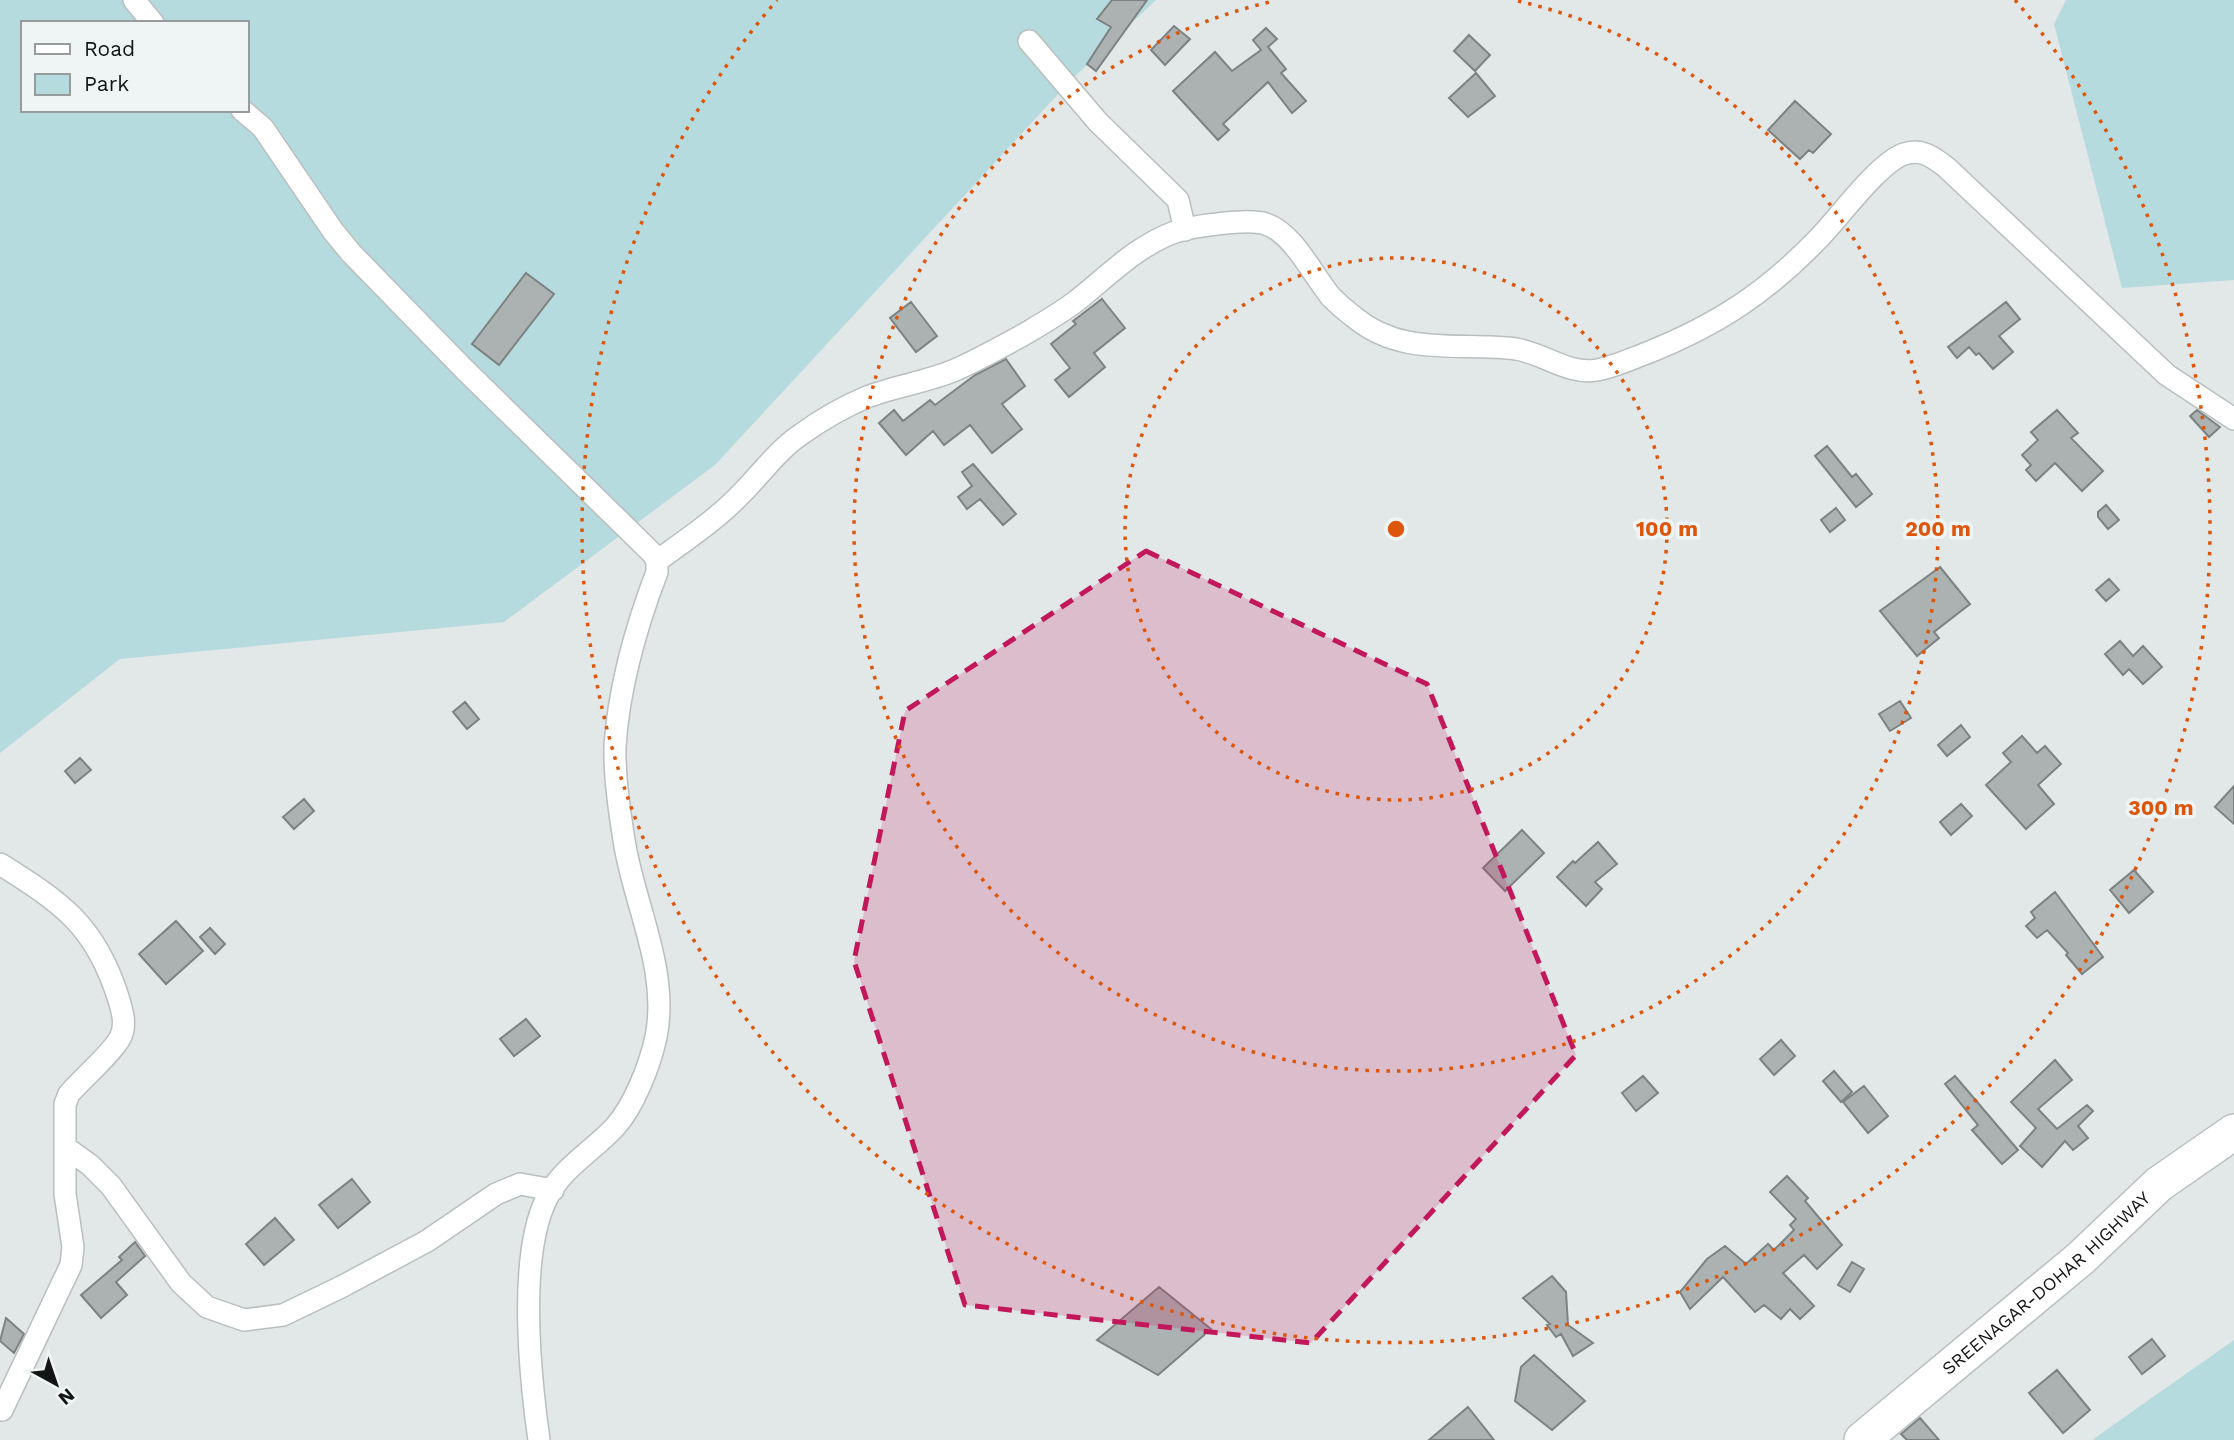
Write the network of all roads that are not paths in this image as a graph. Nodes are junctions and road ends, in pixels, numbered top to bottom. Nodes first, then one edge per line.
1 (134, 0) edge
2 (151, 21) edge
3 (1029, 41) dead end
4 (245, 112) edge
5 (1185, 230) junction
6 (2234, 419) edge
7 (657, 561) junction
8 (0, 864) edge
9 (2234, 1132) edge
10 (65, 1147) junction
11 (553, 1190) junction
12 (2, 1410) dead end
13 (539, 1440) edge
14 (1862, 1440) edge

1 - 2 street
3 - 5 street
4 - 7 street
5 - 6 street
5 - 7 street
7 - 11 street
8 - 10 street
9 - 14 main road, SREENAGAR-DOHAR HIGHWAY
10 - 11 street
10 - 12 street
11 - 13 street

